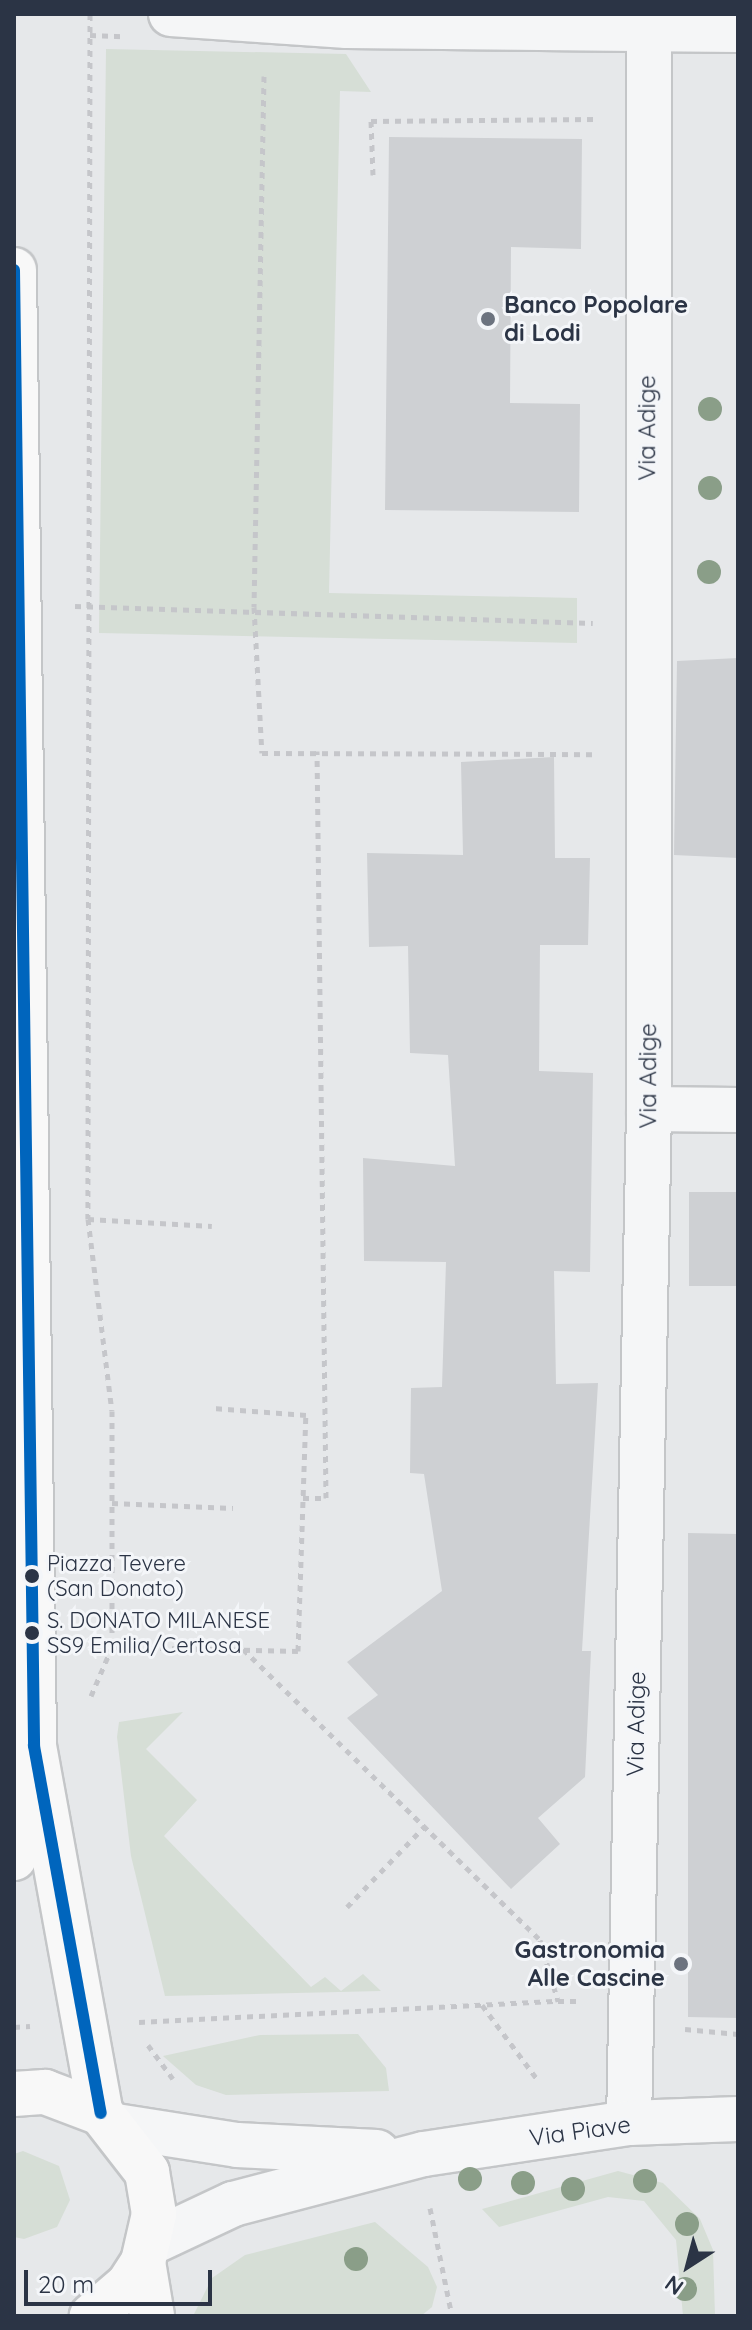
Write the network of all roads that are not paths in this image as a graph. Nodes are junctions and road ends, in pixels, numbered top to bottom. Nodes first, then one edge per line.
1 (171, 14) edge
2 (347, 20) edge
3 (649, 28) junction
4 (738, 30) edge
5 (14, 270) edge
6 (649, 1109) junction
7 (738, 1110) edge
8 (34, 1746) junction
9 (14, 1858) edge
10 (14, 2094) edge
11 (738, 2119) edge
12 (109, 2120) junction
13 (629, 2123) junction
14 (424, 2154) junction
15 (145, 2253) junction
16 (92, 2316) edge
17 (152, 2316) edge

1 - 2 street
2 - 3 street
3 - 4 street
3 - 6 street, Via Adige
5 - 8 main road
6 - 7 street
6 - 13 street, Via Adige
8 - 9 main road
8 - 12 main road
10 - 12 main road
11 - 13 street, Via Piave
12 - 14 street, Via Piave
12 - 15 main road
13 - 14 street, Via Piave
14 - 15 street, Via Piave
15 - 16 main road
15 - 17 main road

